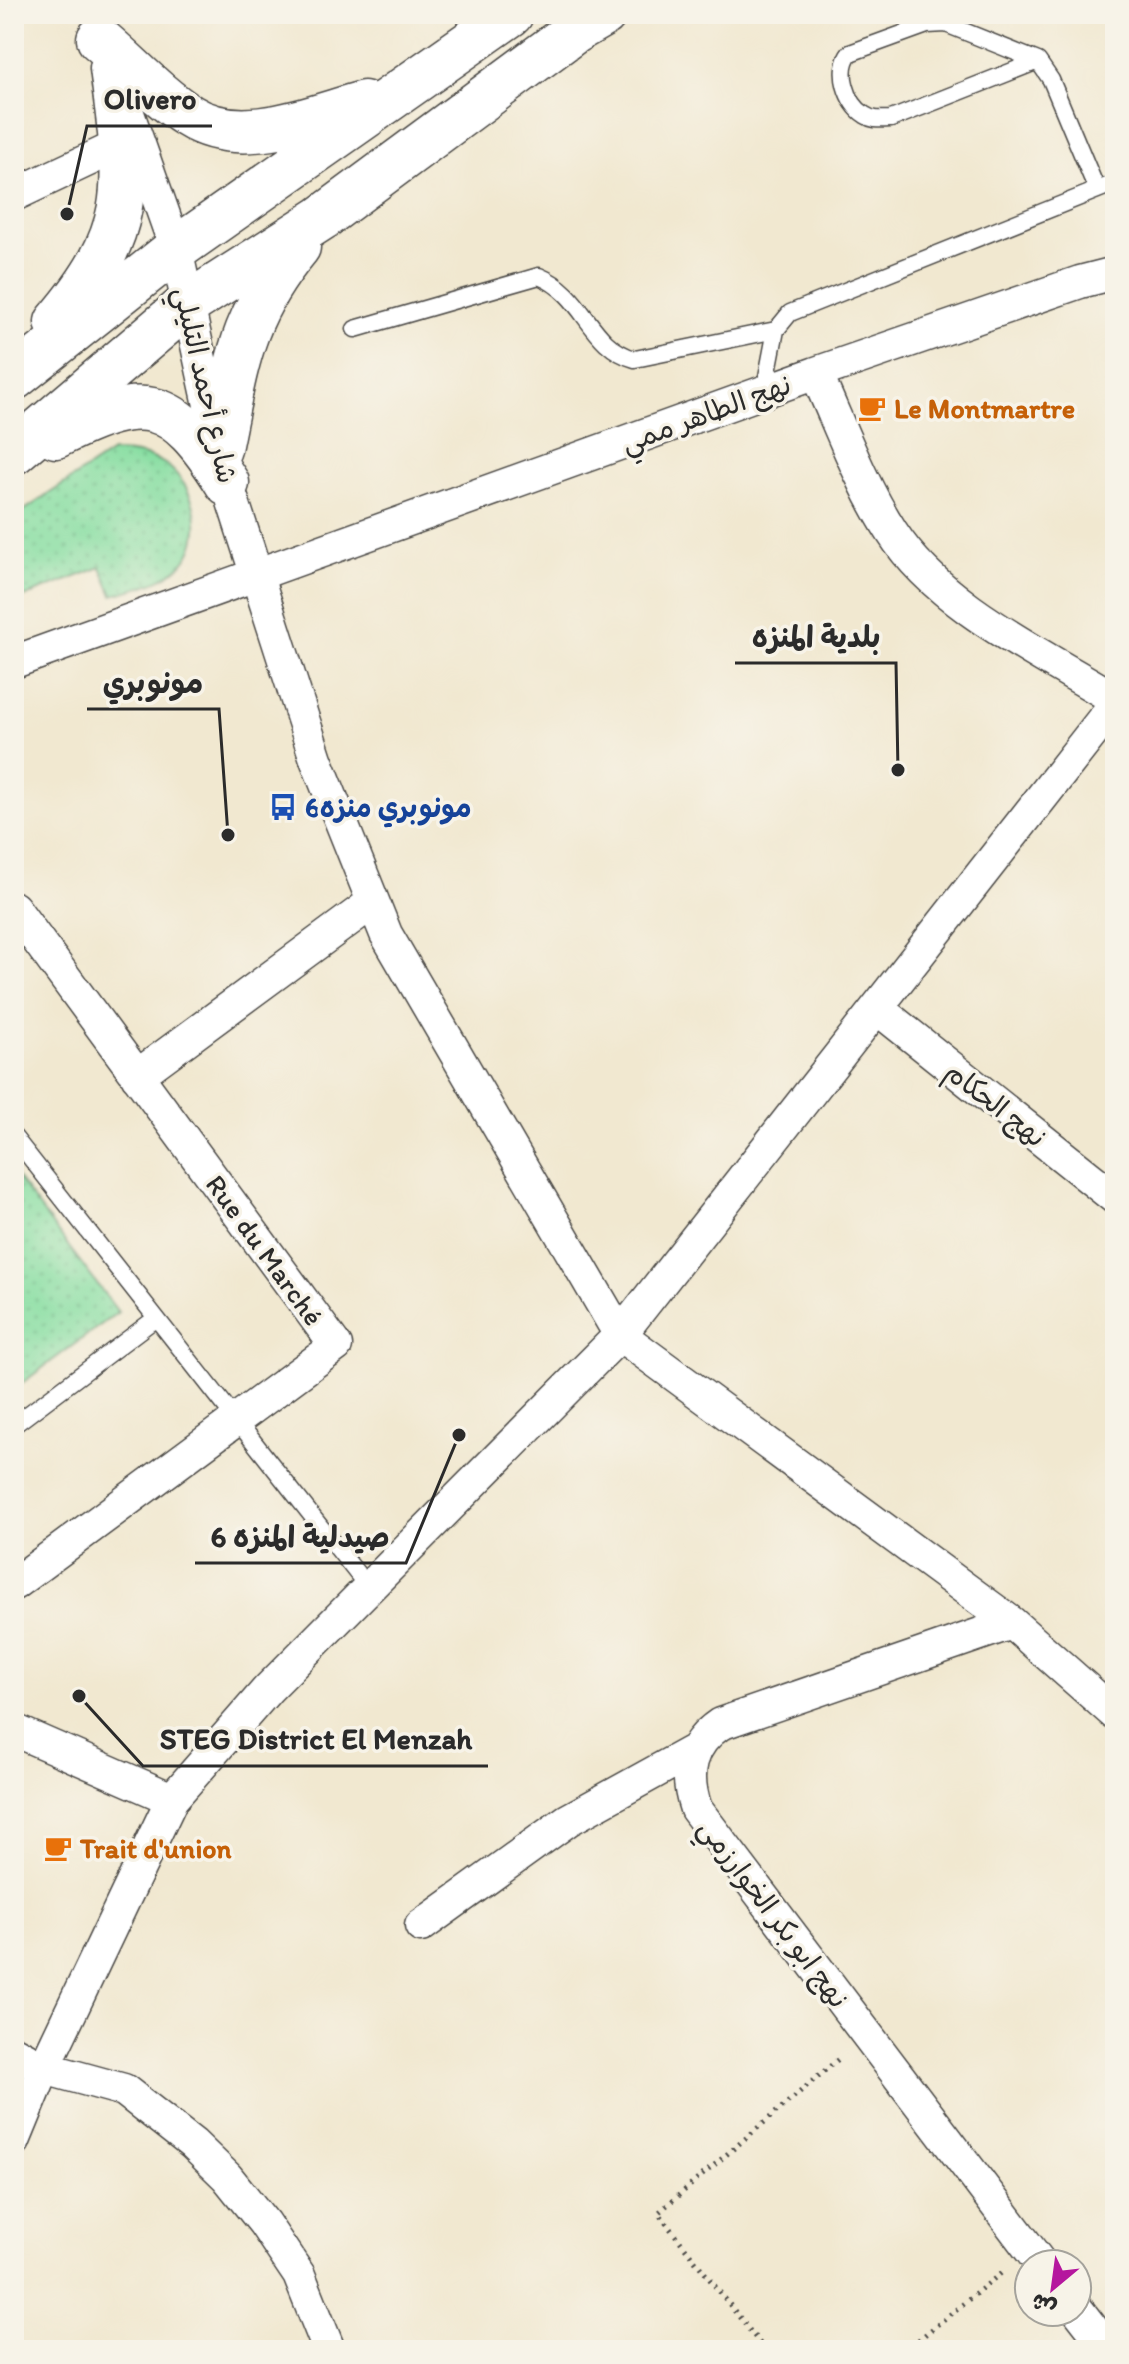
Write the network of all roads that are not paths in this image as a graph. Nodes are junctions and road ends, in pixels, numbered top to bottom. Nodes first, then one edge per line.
1 (511, 14) edge
2 (604, 14) edge
3 (100, 40) edge
4 (1038, 61) junction
5 (393, 95) junction
6 (122, 144) junction
7 (1115, 183) edge
8 (1097, 190) junction
9 (14, 195) edge
10 (322, 218) junction
11 (176, 249) junction
12 (1115, 273) edge
13 (188, 304) junction
14 (355, 329) dead end
15 (776, 330) junction
16 (816, 373) junction
17 (14, 376) edge
18 (764, 392) junction
19 (14, 454) edge
20 (223, 466) junction
21 (257, 577) junction
22 (14, 662) edge
23 (1115, 702) edge
24 (373, 902) junction
25 (19, 927) edge
26 (878, 1009) junction
27 (137, 1076) junction
28 (14, 1137) edge
29 (1115, 1198) edge
30 (156, 1318) junction
31 (620, 1335) junction
32 (235, 1421) junction
33 (14, 1425) edge
34 (14, 1584) edge
35 (367, 1586) junction
36 (1012, 1623) junction
37 (1115, 1714) edge
38 (14, 1730) edge
39 (693, 1751) junction
40 (172, 1799) junction
41 (421, 1926) dead end
42 (14, 2052) edge
43 (44, 2068) junction
44 (14, 2141) edge
45 (1029, 2248) edge
46 (1092, 2328) edge
47 (329, 2350) edge
48 (1109, 2350) edge

1 - 5 main road
2 - 10 main road
3 - 5 main road
3 - 6 main road
3 - 11 street, شارع أحمد التليلي
4 - 4 lane
4 - 8 lane
5 - 11 main road
6 - 9 street
6 - 17 main road
7 - 8 lane
8 - 15 lane
10 - 13 main road
10 - 20 main road
11 - 13 street, شارع أحمد التليلي
11 - 17 main road
12 - 16 street
13 - 19 main road
13 - 20 street, شارع أحمد التليلي
14 - 15 lane
15 - 18 lane
16 - 18 street, نهج الطاهر ممي
16 - 23 street, نهج الطاهر ممي
18 - 21 street, نهج الطاهر ممي
19 - 20 main road
20 - 21 street, شارع أحمد التليلي
21 - 22 street, نهج الطاهر ممي
21 - 24 street, شارع أحمد التليلي
23 - 26 street
24 - 27 street
24 - 31 street, شارع أحمد التليلي
25 - 27 street, Rue du Marché
26 - 29 street, نهج الحكام
26 - 31 street
27 - 32 street, Rue du Marché
28 - 30 lane
30 - 32 lane
30 - 33 lane
31 - 35 street
31 - 36 street
32 - 34 street, Rue du Marché
32 - 35 lane
35 - 40 street
36 - 37 street
36 - 39 street
38 - 40 street
39 - 41 street
39 - 45 street, نهج ابو بكر الخوارزمي
40 - 43 street
42 - 43 street
43 - 44 street
43 - 47 street
46 - 48 street

